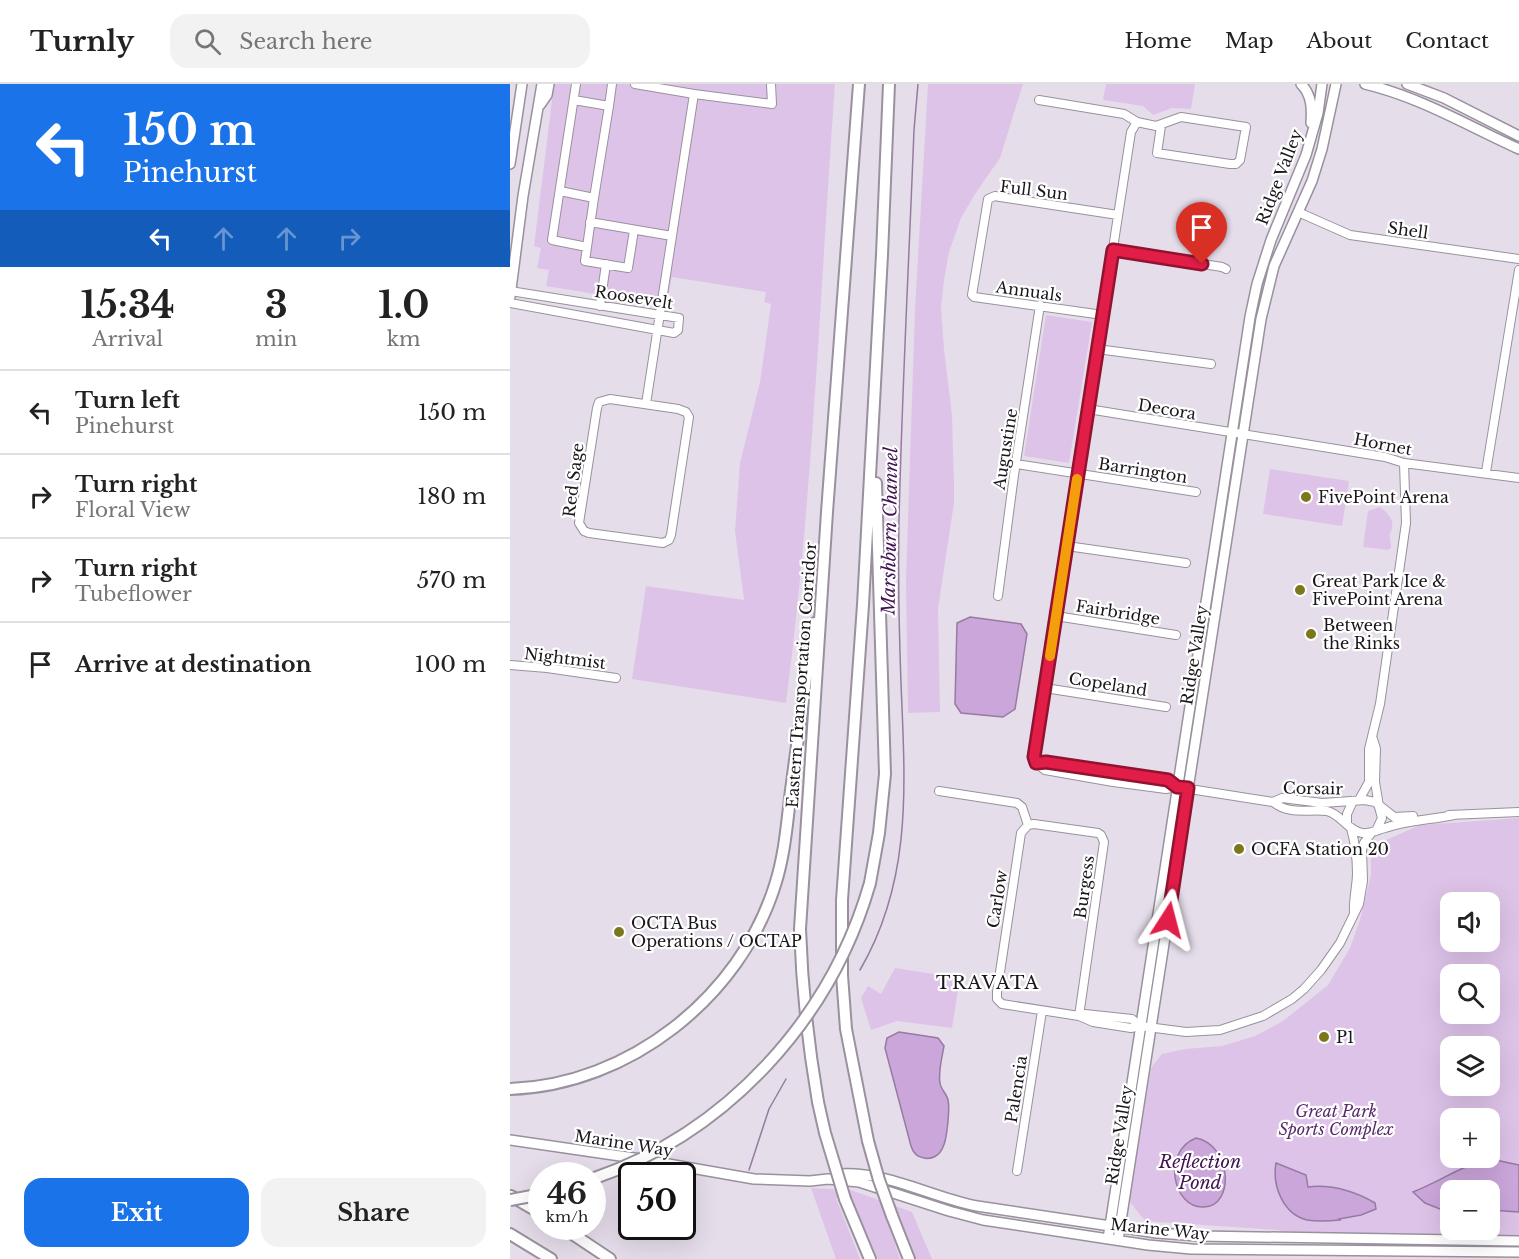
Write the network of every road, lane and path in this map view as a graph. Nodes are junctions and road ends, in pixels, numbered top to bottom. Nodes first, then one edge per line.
1 (522, 84) edge
2 (542, 84) edge
3 (549, 84) edge
4 (576, 84) edge
5 (612, 84) edge
6 (635, 84) edge
7 (771, 84) edge
8 (859, 84) edge
9 (889, 84) edge
10 (1301, 84) edge
11 (1322, 84) edge
12 (1336, 84) edge
13 (1365, 84) edge
14 (1407, 84) edge
15 (694, 94) junction
16 (574, 100) junction
17 (1039, 100) dead end
18 (538, 106) junction
19 (609, 106) junction
20 (1137, 122) junction
21 (1161, 126) junction
22 (1519, 136) edge
23 (1310, 144) junction
24 (1519, 148) edge
25 (510, 164) edge
26 (560, 191) junction
27 (594, 198) junction
28 (1298, 212) junction
29 (1118, 215) junction
30 (590, 222) junction
31 (634, 230) junction
32 (672, 236) junction
33 (981, 241) joint
34 (587, 247) junction
35 (1113, 250) junction
36 (1519, 259) edge
37 (606, 264) junction
38 (1226, 269) dead end
39 (1519, 270) edge
40 (510, 291) edge
41 (510, 297) edge
42 (510, 303) edge
43 (1040, 305) junction
44 (600, 306) junction
45 (659, 315) junction
46 (1102, 315) junction
47 (1250, 317) junction
48 (1261, 319) junction
49 (657, 330) junction
50 (1097, 349) junction
51 (1211, 364) dead end
52 (646, 404) junction
53 (874, 409) junction
54 (1088, 409) junction
55 (1237, 434) junction
56 (1404, 463) junction
57 (1016, 464) junction
58 (1486, 472) junction
59 (1078, 474) junction
60 (1519, 478) edge
61 (1196, 492) dead end
62 (1067, 546) junction
63 (1186, 563) dead end
64 (998, 596) dead end
65 (822, 597) junction
66 (1056, 616) junction
67 (1176, 635) dead end
68 (510, 665) edge
69 (616, 678) dead end
70 (1045, 688) junction
71 (1166, 707) dead end
72 (1372, 738) junction
73 (1177, 787) junction
74 (1188, 788) junction
75 (939, 791) dead end
76 (1356, 801) junction
77 (1273, 802) junction
78 (1379, 807) junction
79 (1519, 810) edge
80 (1454, 815) junction
81 (1028, 825) junction
82 (1349, 826) junction
83 (1374, 832) junction
84 (1354, 913) junction
85 (1042, 1011) junction
86 (1079, 1016) junction
87 (1140, 1026) junction
88 (1151, 1027) junction
89 (510, 1089) edge
90 (510, 1140) edge
91 (1017, 1171) dead end
92 (606, 1173) edge
93 (805, 1179) junction
94 (528, 1196) edge
95 (510, 1198) edge
96 (528, 1207) edge
97 (1115, 1226) junction
98 (510, 1234) edge
99 (582, 1240) edge
100 (1113, 1240) junction
101 (1519, 1241) edge
102 (1519, 1252) edge
103 (551, 1259) edge
104 (610, 1259) edge
105 (870, 1259) edge
106 (909, 1259) edge

1 - 25 main road
2 - 18 main road
3 - 18 main road
4 - 16 street
5 - 19 street
6 - 15 street
7 - 15 street
8 - 65 highway, Eastern Transportation Corridor
9 - 53 highway
10 - 23 main road
11 - 23 main road, Ridge Valley
12 - 28 main road, Ridge Valley
13 - 24 main road
14 - 22 main road
15 - 32 street
16 - 19 street
16 - 26 street
17 - 20 street
18 - 40 main road
19 - 27 street
20 - 21 street
20 - 29 street
21 - 21 street
23 - 47 main road, Ridge Valley
26 - 27 street
26 - 34 street
27 - 30 street
28 - 36 street, Shell
28 - 48 main road, Ridge Valley
29 - 33 street, Full Sun
29 - 35 street
30 - 31 street
30 - 34 street
31 - 32 street
31 - 37 street
32 - 45 street
33 - 43 street, Annuals
34 - 37 street
35 - 38 street
35 - 46 street
37 - 44 street
39 - 58 street
40 - 41 main road
40 - 44 street, Roosevelt
42 - 49 street, Roosevelt
43 - 46 street, Annuals
43 - 57 street, Augustine
44 - 45 street, Roosevelt
45 - 49 street
45 - 49 street, Roosevelt
46 - 50 street
47 - 48 street
47 - 55 main road, Ridge Valley
48 - 55 main road, Ridge Valley
49 - 52 street
50 - 51 street
50 - 54 street
52 - 52 street, Red Sage
53 - 92 highway, bridge
53 - 106 highway, bridge
54 - 55 street, Decora
54 - 59 street
55 - 56 street, Hornet
55 - 73 main road, Ridge Valley
55 - 74 main road, Ridge Valley
56 - 58 street, Hornet
56 - 72 street
57 - 59 street, Barrington
57 - 64 street, Augustine
58 - 60 street, Hornet
59 - 61 street, Barrington
59 - 62 street
62 - 63 street
62 - 66 street
65 - 89 highway
65 - 105 highway, Eastern Transportation Corridor, bridge
66 - 67 street, Fairbridge
66 - 70 street
68 - 69 street, Nightmist
70 - 71 street, Copeland
70 - 73 street, Corsair
72 - 76 street
72 - 78 street
73 - 74 street, Corsair
73 - 87 main road, Ridge Valley
74 - 77 street, Corsair
74 - 88 main road, Ridge Valley
75 - 81 street
76 - 77 street, Corsair
76 - 78 street
76 - 82 street
77 - 82 street, Corsair
78 - 80 street
78 - 83 street
79 - 80 street
80 - 83 street
81 - 85 street, Carlow
81 - 86 street, Burgess
82 - 83 street
82 - 84 street
83 - 84 street
84 - 88 street, Carlow
85 - 86 street, Carlow
85 - 91 street, Palencia
86 - 87 street, Carlow
87 - 88 street, Carlow
87 - 97 main road, Ridge Valley
88 - 97 main road, Ridge Valley
90 - 93 main road, Marine Way
93 - 97 main road, Marine Way
93 - 100 main road, Marine Way
94 - 95 highway, bridge
95 - 96 highway
97 - 100 main road, Ridge Valley
97 - 101 main road, Marine Way
98 - 103 highway
99 - 104 highway
100 - 102 main road, Marine Way

